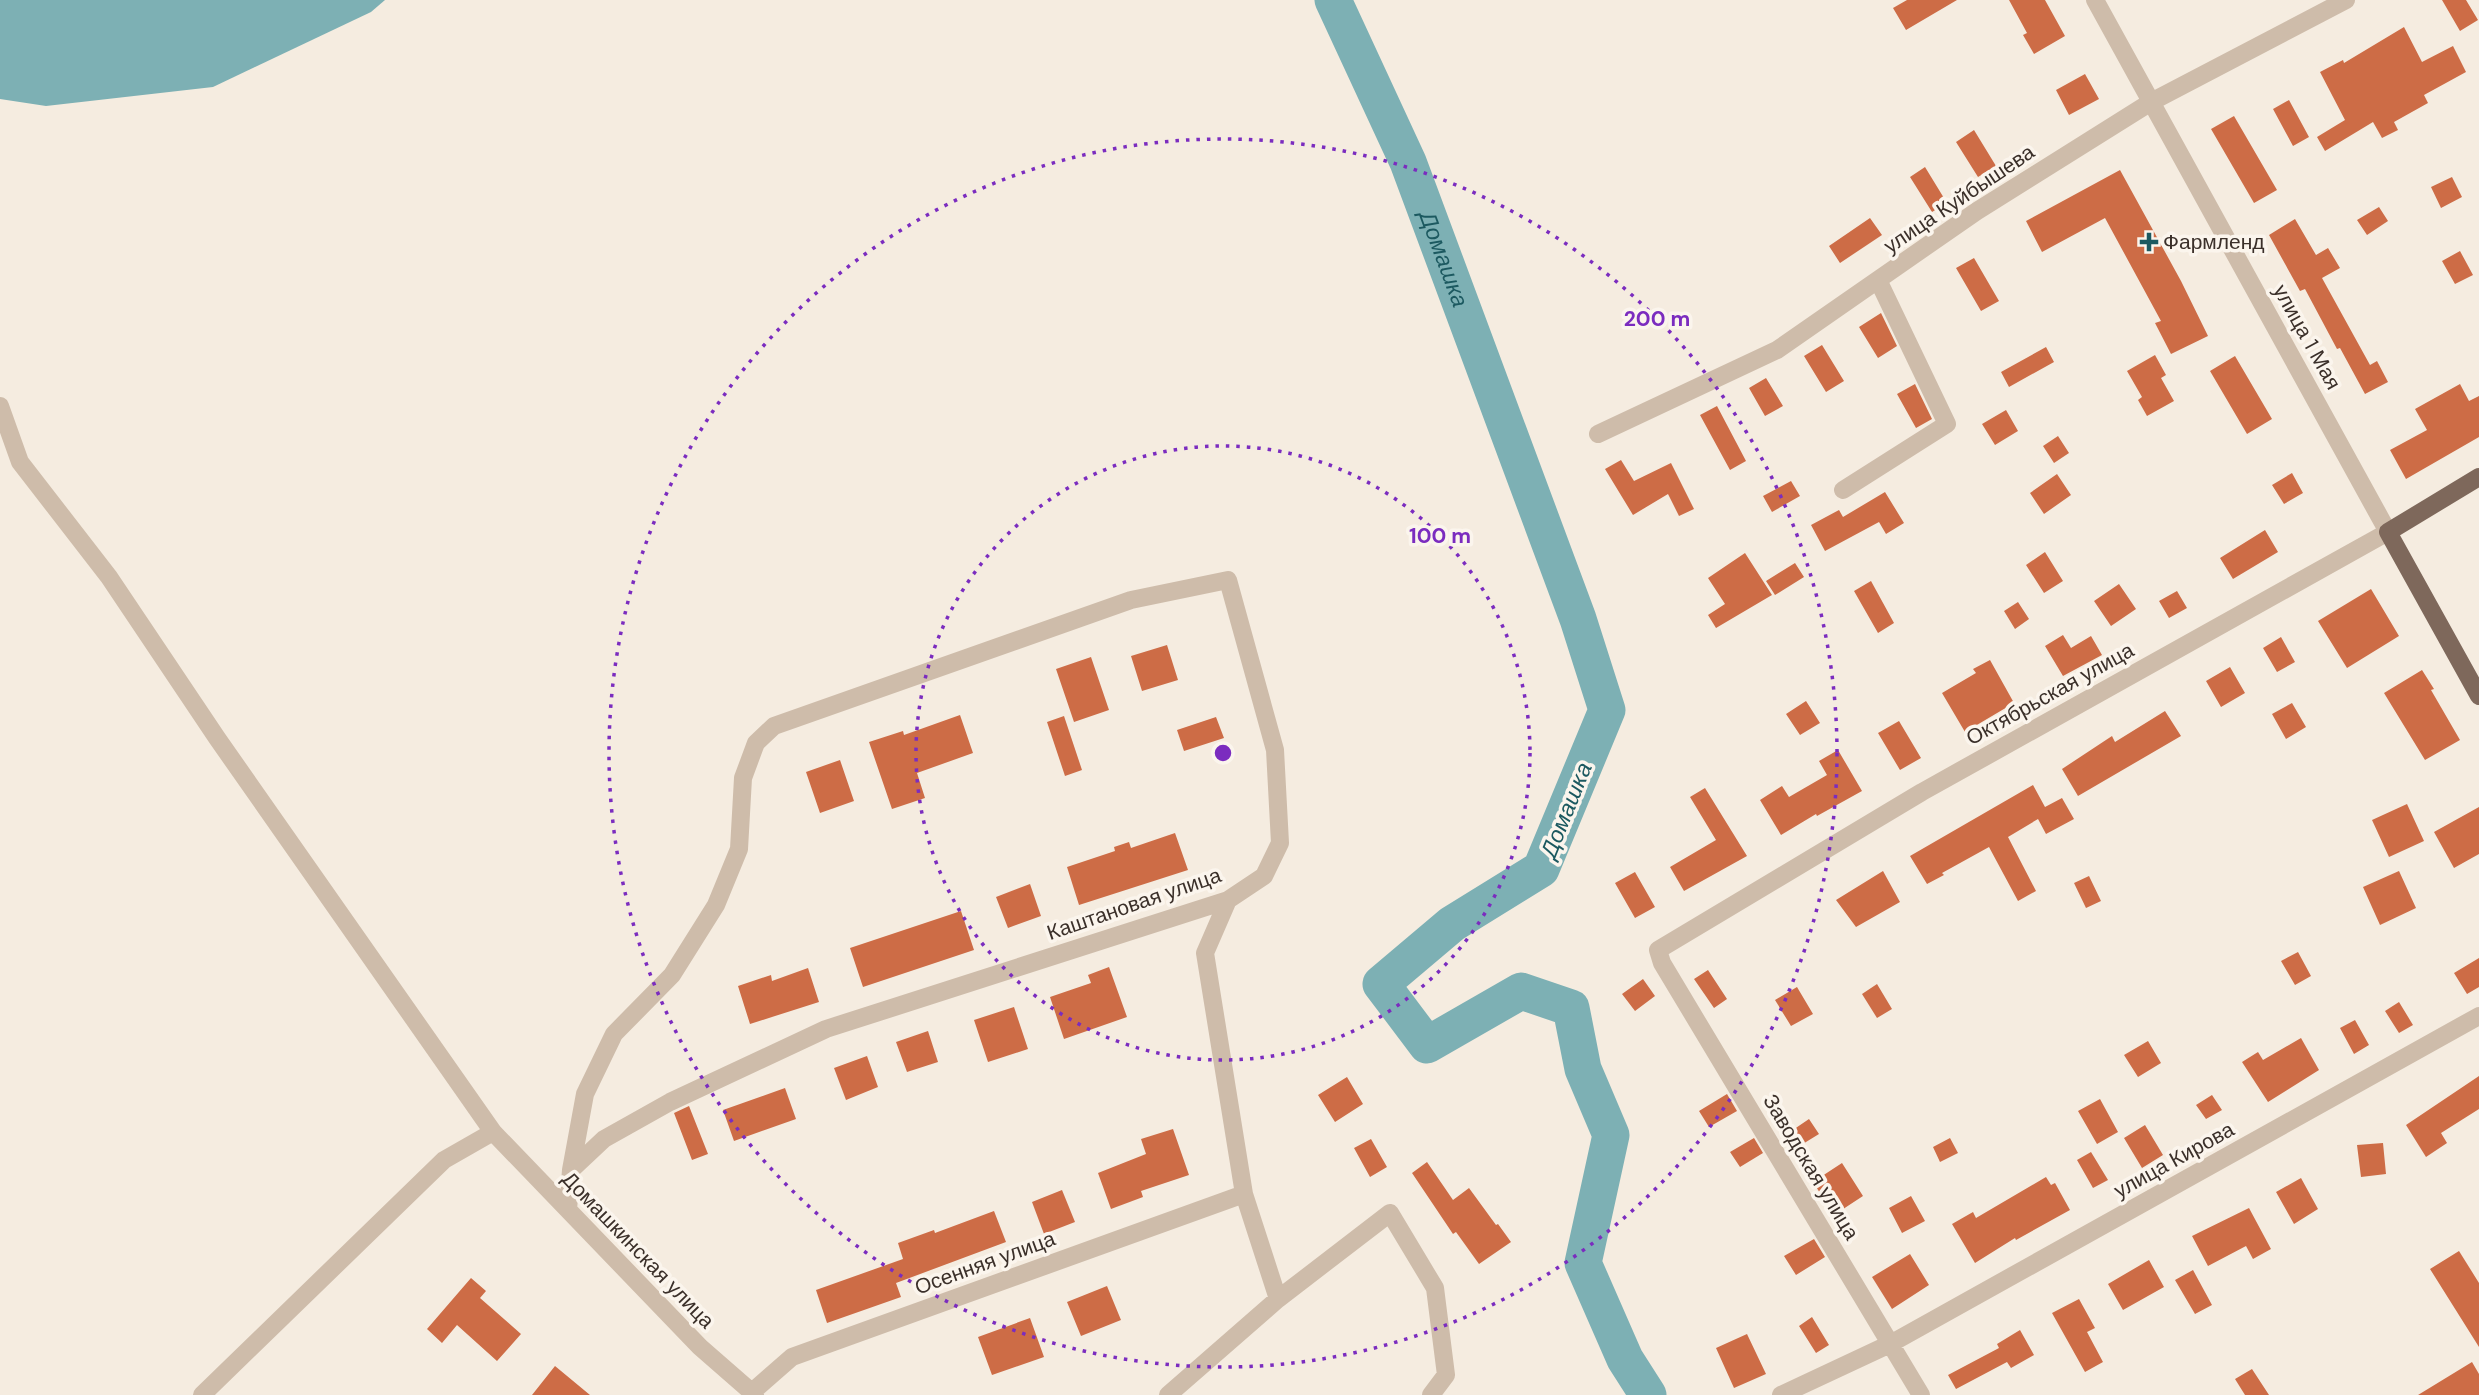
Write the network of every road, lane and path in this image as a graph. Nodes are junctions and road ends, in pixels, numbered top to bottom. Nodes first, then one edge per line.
1 (2095, 0) edge
2 (2346, 0) edge
3 (2151, 102) junction
4 (1878, 280) junction
5 (0, 406) edge
6 (1598, 434) dead end
7 (2479, 477) edge
8 (1843, 490) dead end
9 (2388, 531) junction
10 (2479, 696) edge
11 (1228, 900) junction
12 (1662, 963) joint
13 (2479, 1016) edge
14 (494, 1132) junction
15 (571, 1170) junction
16 (1244, 1194) junction
17 (568, 1210) junction
18 (1278, 1299) junction
19 (1891, 1343) junction
20 (753, 1393) edge
21 (206, 1394) edge
22 (1168, 1395) edge
23 (1431, 1395) edge
24 (1781, 1395) edge
25 (1921, 1395) edge

1 - 3 street, улица 1 Мая
2 - 3 street, улица Куйбышева
3 - 4 street, улица Куйбышева
3 - 9 street, улица 1 Мая
4 - 6 street, улица Куйбышева
4 - 8 street
5 - 14 street, Домашкинская улица
7 - 9 main road, Октябрьская улица
9 - 10 main road, улица 1 Мая
9 - 12 street, Октябрьская улица
11 - 15 street, Каштановая улица
11 - 15 street, Каштановая улица
11 - 16 street
12 - 19 street, Заводская улица
13 - 19 street, улица Кирова
14 - 17 street, Домашкинская улица
14 - 21 street
15 - 17 street
16 - 18 street
16 - 20 street, Осенняя улица
17 - 20 street, Домашкинская улица
18 - 22 street
18 - 23 street
19 - 24 street, улица Кирова
19 - 25 street, Заводская улица

